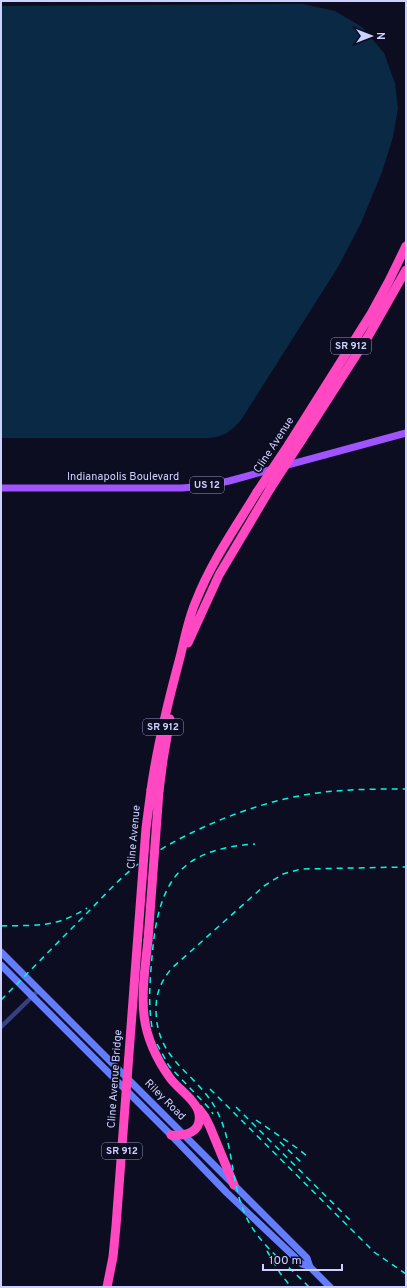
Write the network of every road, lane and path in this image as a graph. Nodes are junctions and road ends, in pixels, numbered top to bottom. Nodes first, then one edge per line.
1 (406, 246) edge
2 (406, 270) edge
3 (406, 432) edge
4 (1, 488) edge
5 (190, 638) junction
6 (178, 664) junction
7 (155, 790) junction
8 (1, 952) edge
9 (1, 965) edge
10 (39, 990) junction
11 (32, 996) junction
12 (132, 1015) joint
13 (1, 1028) edge
14 (196, 1106) junction
15 (171, 1135) junction
16 (185, 1136) junction
17 (234, 1185) junction
18 (310, 1267) junction
19 (107, 1287) edge
20 (330, 1287) edge

1 - 6 highway, Cline Avenue / SR 912, bridge
2 - 5 highway, Cline Avenue / SR 912, bridge
3 - 4 main road, Indianapolis Boulevard / US 12
5 - 6 highway, Cline Avenue / SR 912
5 - 7 highway
6 - 7 highway, Cline Avenue / SR 912
7 - 12 highway, Cline Avenue / SR 912, bridge
7 - 14 highway, bridge
8 - 10 main road, Riley Road
9 - 11 main road, Riley Road
10 - 11 street
10 - 16 main road, Riley Road
11 - 13 street
11 - 15 main road, Riley Road
12 - 19 highway, Cline Avenue Bridge / SR 912, bridge
14 - 16 highway
14 - 17 highway
15 - 16 highway
15 - 18 main road, Riley Road
16 - 17 main road, Riley Road
17 - 18 main road, Riley Road
18 - 20 main road, Riley Road

